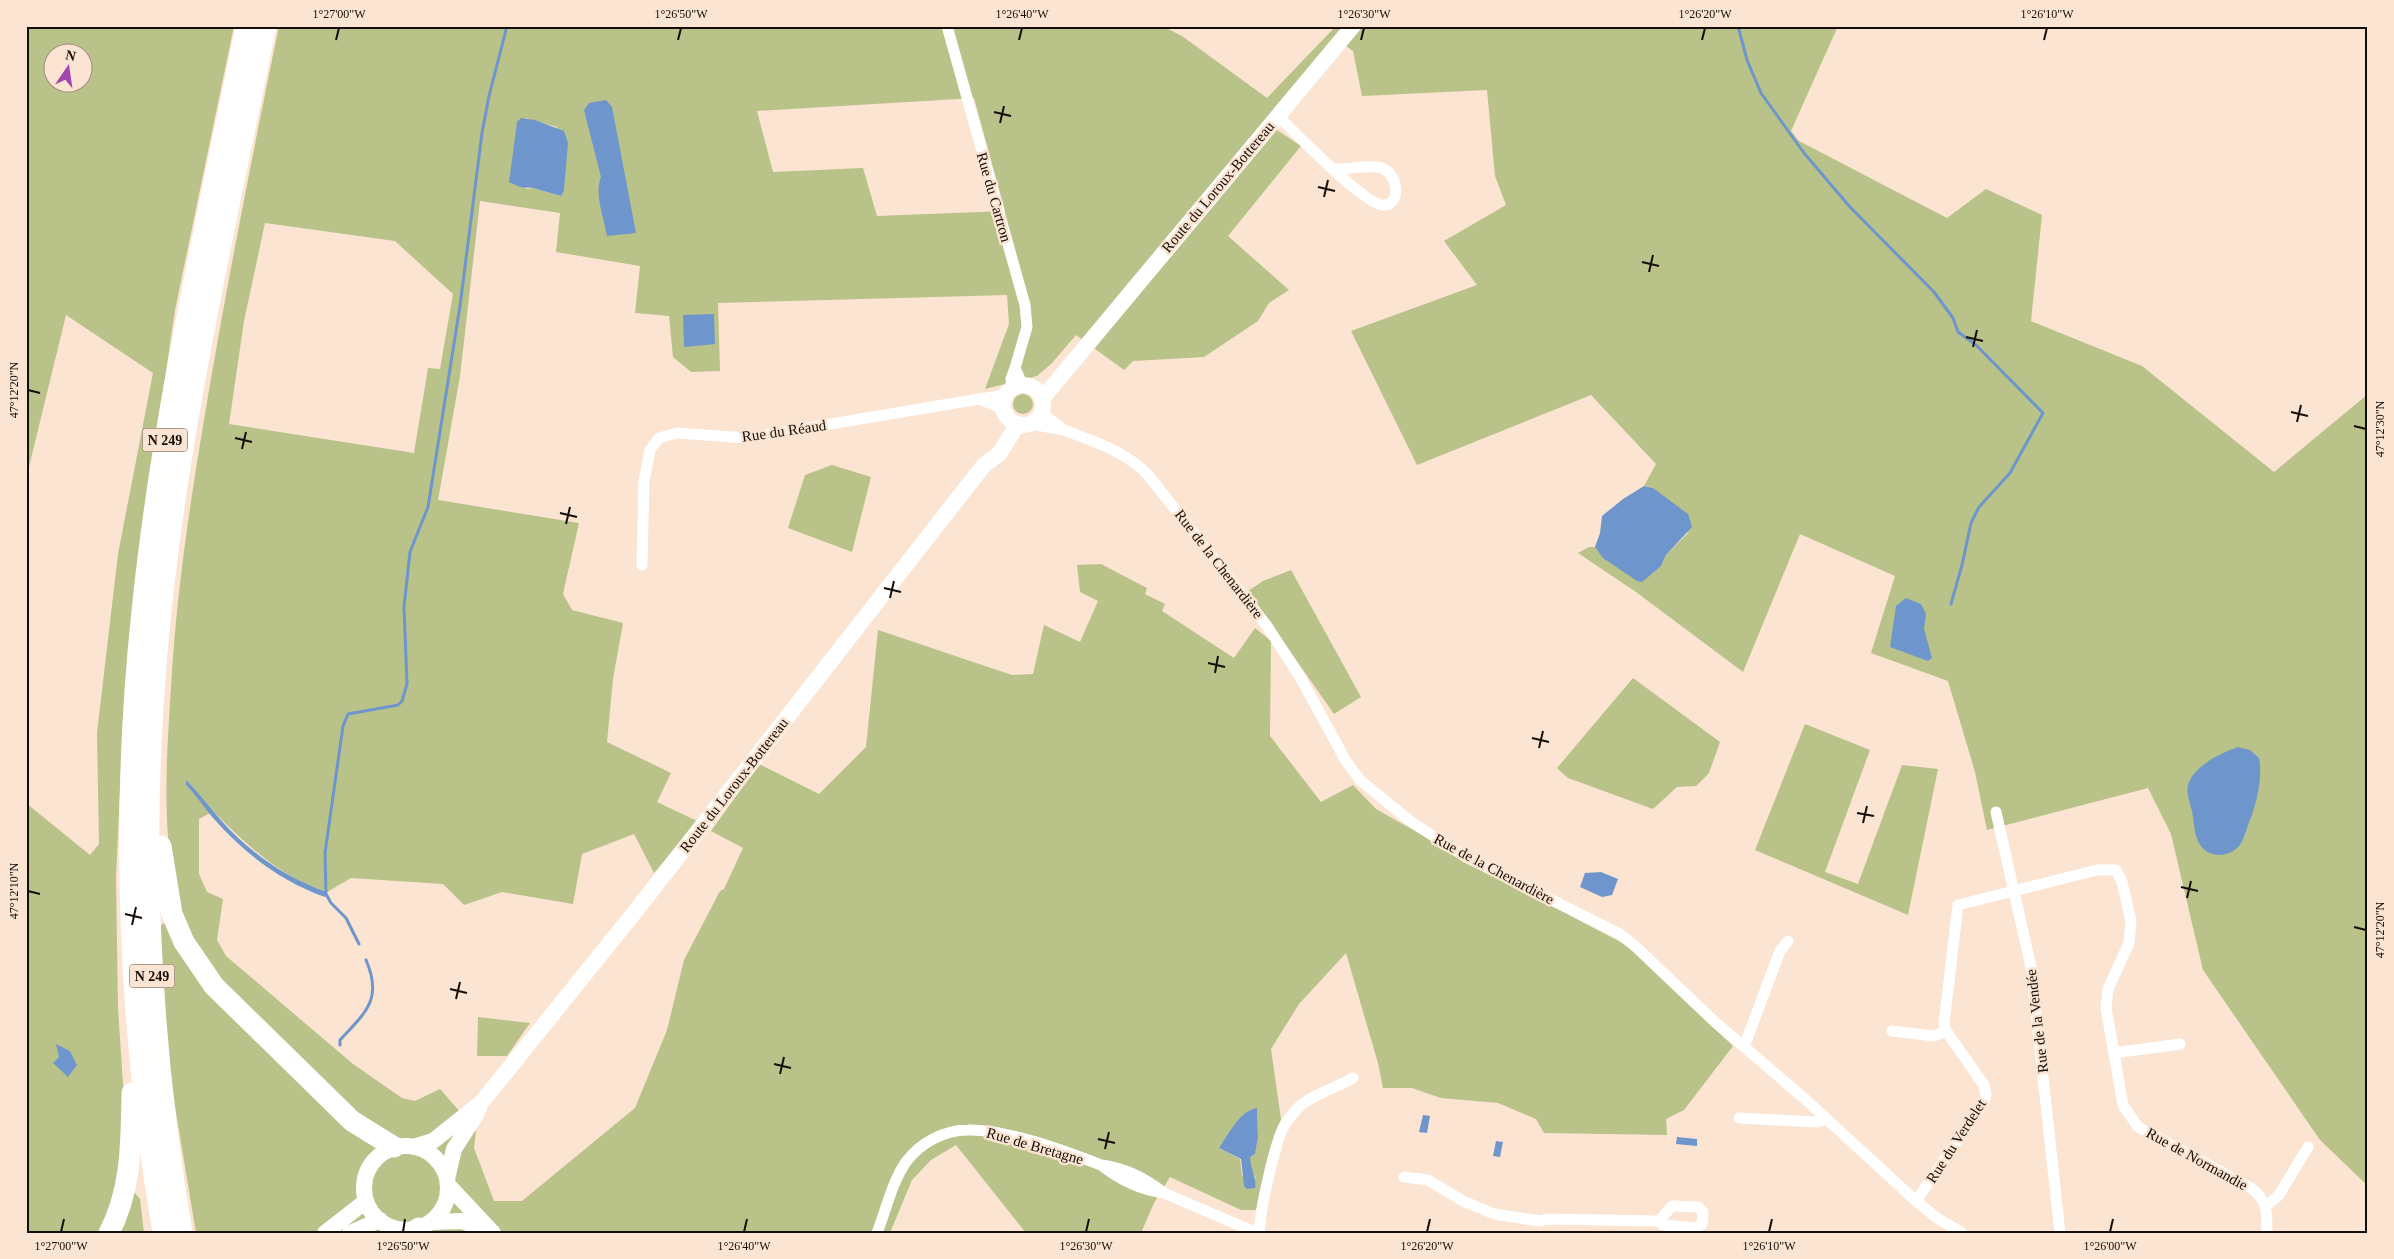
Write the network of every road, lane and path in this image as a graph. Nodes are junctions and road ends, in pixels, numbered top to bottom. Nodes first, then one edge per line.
1 (246, 26) edge
2 (266, 26) edge
3 (947, 26) edge
4 (1353, 26) edge
5 (1278, 116) junction
6 (1333, 169) junction
7 (1022, 404) junction
8 (1064, 430) junction
9 (642, 565) dead end
10 (152, 717) junction
11 (1996, 812) dead end
12 (2014, 892) junction
13 (1788, 941) dead end
14 (1892, 1031) dead end
15 (1946, 1031) junction
16 (138, 1044) junction
17 (2180, 1044) dead end
18 (1744, 1047) junction
19 (2114, 1053) junction
20 (1353, 1078) dead end
21 (481, 1103) junction
22 (1739, 1118) dead end
23 (1828, 1120) junction
24 (404, 1147) junction
25 (2308, 1148) dead end
26 (1404, 1177) dead end
27 (448, 1182) junction
28 (366, 1201) junction
29 (1916, 1201) junction
30 (2267, 1205) junction
31 (380, 1220) junction
32 (1659, 1221) dead end
33 (421, 1227) edge
34 (1540, 1227) edge
35 (109, 1233) edge
36 (163, 1233) edge
37 (182, 1233) edge
38 (325, 1233) edge
39 (350, 1233) edge
40 (877, 1233) edge
41 (1258, 1233) edge
42 (1962, 1233) edge
43 (2060, 1233) edge
44 (2267, 1233) edge

1 - 16 highway, N 249
2 - 10 highway, N 249
3 - 7 street, Rue du Cartron
4 - 5 main road, Route du Loroux-Bottereau
5 - 6 street
5 - 7 main road, Route du Loroux-Bottereau
6 - 6 street
7 - 8 street, Rue de la Chenardière
7 - 8 street, Rue de la Chenardière
7 - 9 street, Rue du Réaud
7 - 21 main road, Route du Loroux-Bottereau
8 - 18 street, Rue de la Chenardière
10 - 24 highway
10 - 37 highway, N 249
11 - 12 street, Rue de la Vendée
12 - 15 street
12 - 19 street, Rue de Normandie
12 - 43 street, Rue de la Vendée
13 - 18 street
14 - 15 street
15 - 29 street, Rue du Verdelet
16 - 35 highway
16 - 36 highway, N 249
17 - 19 street
18 - 23 street, Rue de la Chenardière
19 - 30 street, Rue de Normandie
20 - 41 street
21 - 24 main road, Route du Loroux-Bottereau
21 - 27 main road, Route du Loroux-Bottereau
22 - 23 street
23 - 29 street, Rue de la Chenardière
24 - 27 main road
24 - 28 main road
25 - 30 street
26 - 34 street
27 - 33 main road
27 - 33 main road
28 - 31 main road
28 - 38 main road
29 - 42 street, Rue de la Chenardière
30 - 44 street
31 - 33 main road
31 - 39 main road
32 - 34 street
40 - 41 street, Rue de Bretagne

